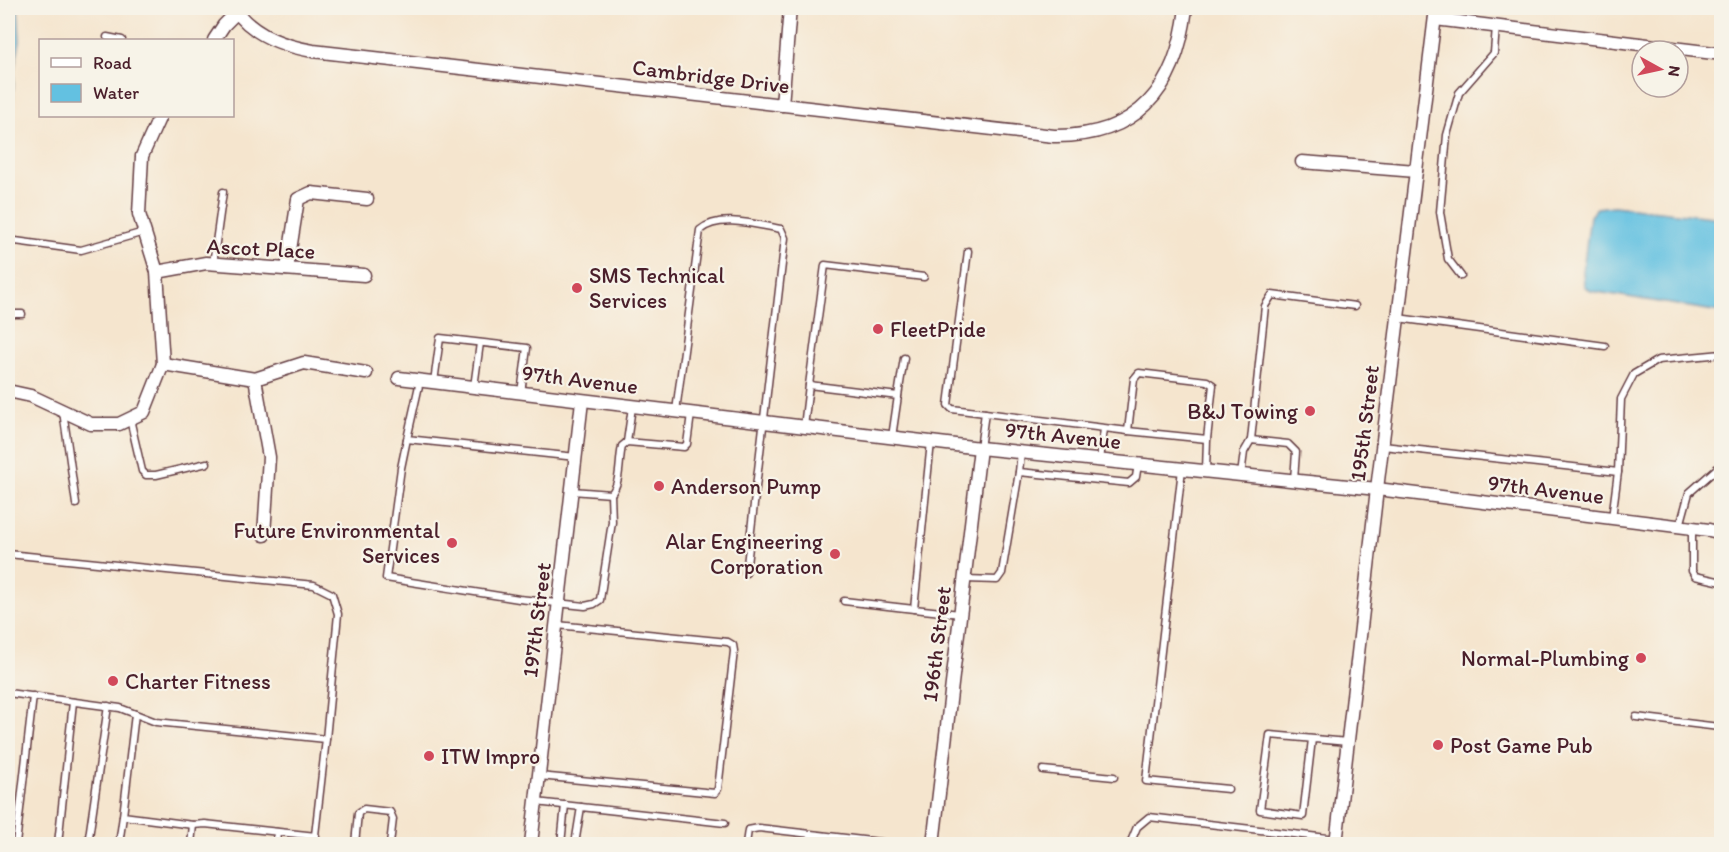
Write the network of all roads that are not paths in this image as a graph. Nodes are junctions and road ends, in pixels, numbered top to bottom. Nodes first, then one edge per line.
1 (790, 8) edge
2 (1186, 8) edge
3 (235, 10) edge
4 (1436, 13) edge
5 (1496, 27) junction
6 (107, 37) dead end
7 (117, 39) edge
8 (215, 39) edge
9 (1722, 54) edge
10 (782, 105) junction
11 (160, 117) edge
12 (1302, 162) dead end
13 (1416, 171) junction
14 (223, 192) dead end
15 (367, 199) dead end
16 (145, 232) junction
17 (8, 240) edge
18 (968, 251) dead end
19 (213, 264) junction
20 (287, 269) junction
21 (157, 272) junction
22 (364, 275) dead end
23 (1461, 276) dead end
24 (924, 277) dead end
25 (1354, 306) dead end
26 (8, 314) edge
27 (22, 314) dead end
28 (1398, 318) junction
29 (480, 342) junction
30 (1605, 346) dead end
31 (1722, 354) edge
32 (904, 358) dead end
33 (163, 364) junction
34 (366, 373) dead end
35 (399, 378) dead end
36 (255, 380) junction
37 (420, 381) junction
38 (434, 382) junction
39 (809, 385) junction
40 (474, 387) junction
41 (8, 391) edge
42 (521, 393) junction
43 (898, 396) junction
44 (582, 401) junction
45 (632, 407) junction
46 (63, 411) junction
47 (676, 412) junction
48 (985, 412) junction
49 (691, 414) junction
50 (130, 418) junction
51 (764, 422) junction
52 (804, 427) junction
53 (1104, 429) junction
54 (1128, 431) junction
55 (892, 437) junction
56 (407, 439) junction
57 (1207, 439) junction
58 (1251, 440) junction
59 (627, 442) junction
60 (931, 442) junction
61 (1383, 446) junction
62 (980, 448) junction
63 (1021, 452) junction
64 (576, 457) junction
65 (1100, 460) junction
66 (207, 463) dead end
67 (1138, 464) junction
68 (1722, 464) edge
69 (1182, 469) junction
70 (1019, 471) junction
71 (1206, 471) junction
72 (1617, 472) junction
73 (1241, 475) junction
74 (1294, 481) junction
75 (1377, 489) junction
76 (572, 491) junction
77 (610, 494) junction
78 (75, 504) dead end
79 (1612, 518) junction
80 (1686, 527) junction
81 (1722, 533) edge
82 (264, 535) dead end
83 (8, 554) edge
84 (746, 573) dead end
85 (964, 579) junction
86 (1722, 582) edge
87 (844, 601) dead end
88 (559, 602) junction
89 (914, 609) junction
90 (960, 614) junction
91 (557, 625) junction
92 (8, 693) edge
93 (33, 696) junction
94 (73, 702) junction
95 (108, 706) junction
96 (1722, 708) edge
97 (135, 714) junction
98 (1636, 717) dead end
99 (1720, 727) edge
100 (326, 739) junction
101 (1312, 739) junction
102 (1348, 742) junction
103 (1043, 770) dead end
104 (539, 776) junction
105 (1114, 777) dead end
106 (1228, 789) dead end
107 (536, 802) junction
108 (565, 805) junction
109 (580, 807) junction
110 (123, 816) junction
111 (725, 823) dead end
112 (194, 825) junction
113 (277, 832) junction
114 (1294, 834) junction
115 (316, 836) junction
116 (1337, 842) edge
117 (16, 844) edge
118 (58, 844) edge
119 (88, 844) edge
120 (119, 844) edge
121 (191, 844) edge
122 (276, 844) edge
123 (315, 844) edge
124 (355, 844) edge
125 (390, 844) edge
126 (531, 844) edge
127 (561, 844) edge
128 (575, 844) edge
129 (746, 844) edge
130 (897, 844) edge
131 (933, 844) edge
132 (1131, 844) edge
133 (1296, 844) edge

1 - 10 street
2 - 10 street, Cambridge Drive
3 - 8 street
3 - 10 street, Cambridge Drive
4 - 5 street
4 - 13 street, 195th Street
5 - 9 street
5 - 23 lane
6 - 7 lane
11 - 16 street
12 - 13 street
13 - 28 street, 195th Street
14 - 19 lane
15 - 20 street
16 - 17 lane
16 - 21 street
18 - 48 lane
19 - 20 street, Ascot Place
19 - 21 street, Ascot Place
20 - 22 street, Ascot Place
21 - 33 street
24 - 39 lane
25 - 58 lane
26 - 27 lane
28 - 30 lane
28 - 61 street, 195th Street
29 - 38 lane
29 - 40 lane
29 - 42 lane
31 - 72 lane
32 - 43 lane
33 - 36 street
33 - 50 street
34 - 36 street
35 - 37 street, 97th Avenue
36 - 82 street
37 - 38 street, 97th Avenue
37 - 56 lane
38 - 40 street, 97th Avenue
39 - 43 lane
39 - 52 lane
40 - 42 street, 97th Avenue
41 - 46 street
42 - 44 street, 97th Avenue
43 - 55 lane
44 - 45 street, 97th Avenue
44 - 64 street, 197th Street
45 - 47 street, 97th Avenue
45 - 59 lane
46 - 50 street
46 - 78 lane
47 - 49 street, 97th Avenue
47 - 51 lane
48 - 53 lane
48 - 62 lane
49 - 51 street, 97th Avenue
49 - 59 lane
50 - 66 lane
51 - 52 street, 97th Avenue
51 - 84 lane
52 - 55 street, 97th Avenue
53 - 54 lane
53 - 65 lane
54 - 57 lane
54 - 57 lane
55 - 60 street, 97th Avenue
56 - 64 lane
56 - 88 lane
57 - 71 lane
58 - 73 lane
58 - 74 lane
59 - 77 lane
60 - 62 street, 97th Avenue
60 - 89 lane
61 - 72 lane
61 - 75 street, 195th Street
62 - 63 street, 97th Avenue
62 - 85 street, 196th Street
63 - 65 street, 97th Avenue
63 - 70 lane
64 - 76 street, 197th Street
65 - 67 street, 97th Avenue
67 - 69 street, 97th Avenue
67 - 70 lane
68 - 80 lane
69 - 71 street, 97th Avenue
69 - 106 lane
70 - 85 lane
71 - 73 street, 97th Avenue
72 - 79 lane
73 - 74 street, 97th Avenue
74 - 75 street, 97th Avenue
75 - 79 street, 97th Avenue
75 - 102 street, 195th Street
76 - 77 lane
76 - 88 street, 197th Street
77 - 88 lane
79 - 80 street, 97th Avenue
80 - 81 street, 97th Avenue
80 - 86 lane
83 - 100 lane
85 - 90 street, 196th Street
87 - 89 lane
88 - 91 street, 197th Street
89 - 90 lane
90 - 131 street, 196th Street
91 - 104 street, 197th Street
91 - 104 lane
92 - 93 lane
93 - 94 lane
93 - 117 lane
94 - 95 lane
94 - 118 lane
95 - 97 lane
95 - 119 lane
96 - 99 lane
97 - 100 lane
97 - 110 lane
98 - 99 lane
100 - 115 lane
101 - 101 lane
101 - 102 lane
102 - 116 street, 195th Street
103 - 105 lane
104 - 107 street, 197th Street
107 - 108 lane
107 - 126 street, 197th Street
108 - 109 lane
108 - 127 lane
109 - 111 lane
109 - 128 lane
110 - 112 lane
110 - 120 lane
112 - 113 lane
112 - 121 lane
113 - 115 lane
113 - 122 lane
114 - 116 lane
114 - 132 lane
114 - 133 lane
115 - 123 lane
124 - 125 lane
129 - 130 lane

